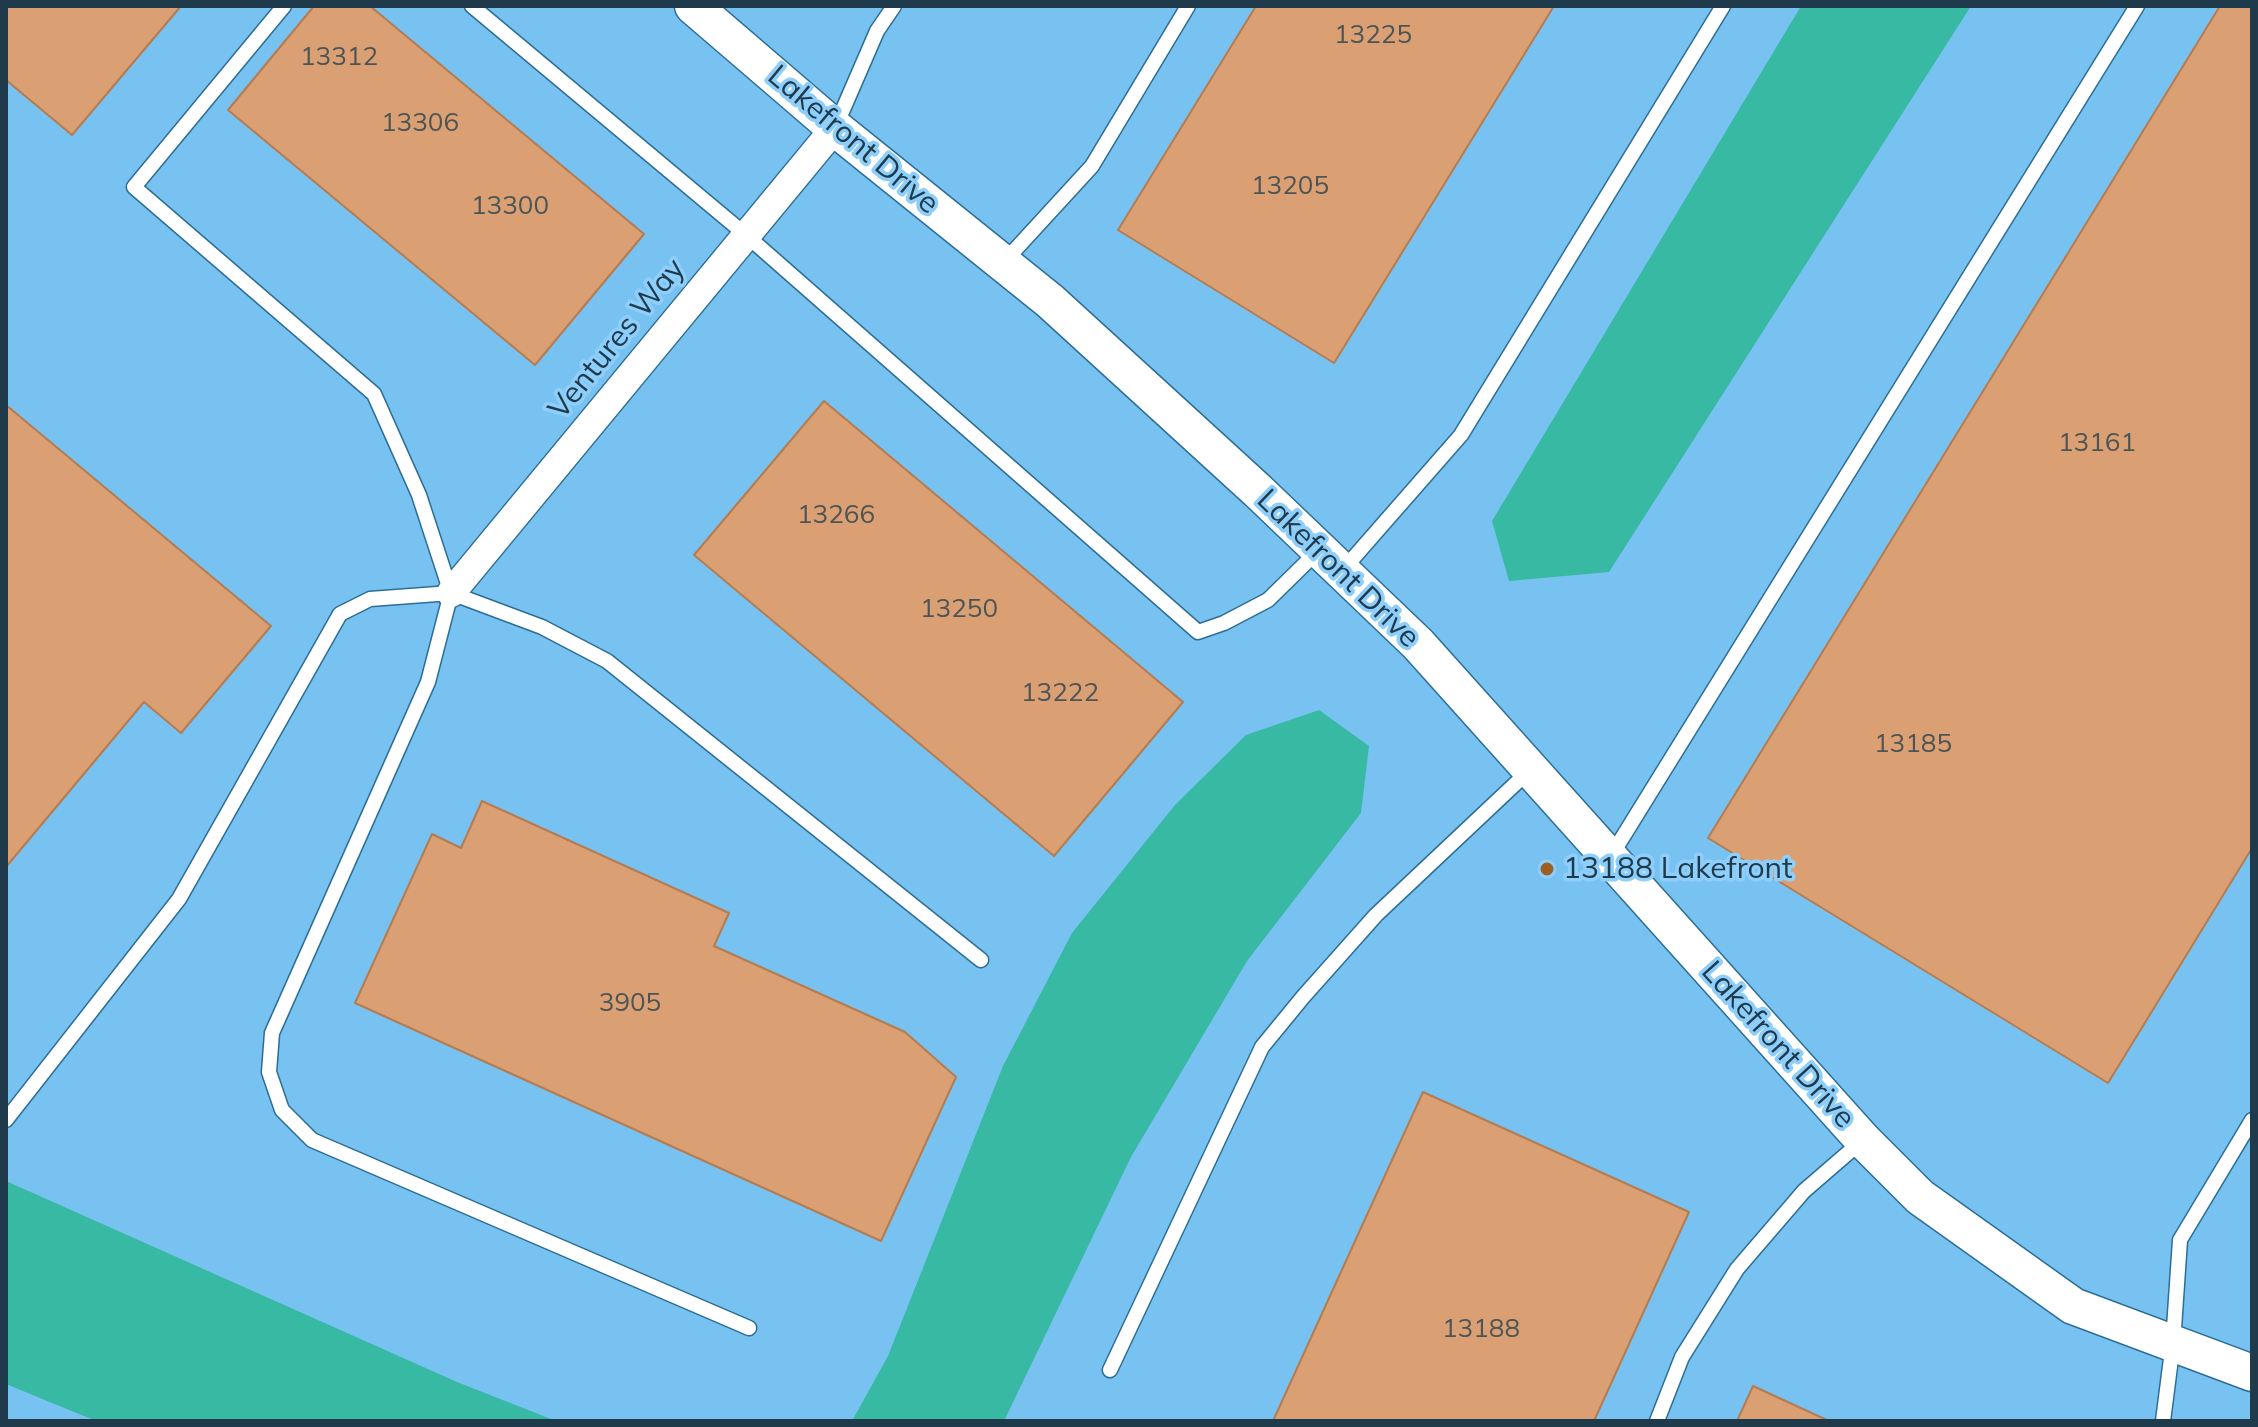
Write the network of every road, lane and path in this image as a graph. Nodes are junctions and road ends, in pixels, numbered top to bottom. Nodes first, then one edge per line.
1 (284, 6) edge
2 (472, 6) edge
3 (693, 6) edge
4 (894, 6) edge
5 (1188, 6) edge
6 (1723, 6) edge
7 (2137, 6) edge
8 (835, 128) junction
9 (746, 235) junction
10 (1003, 263) junction
11 (1331, 560) junction
12 (451, 593) junction
13 (1531, 770) junction
14 (1610, 858) junction
15 (981, 960) dead end
16 (6, 1120) edge
17 (2252, 1120) edge
18 (1863, 1140) junction
19 (749, 1328) dead end
20 (2173, 1343) junction
21 (1110, 1370) dead end
22 (2252, 1373) edge
23 (1657, 1421) edge
24 (2163, 1421) edge

1 - 12 lane
2 - 9 lane
3 - 8 street, Lakefront Drive
4 - 8 lane
5 - 10 lane
6 - 11 lane
7 - 14 lane
8 - 9 street, Ventures Way
8 - 10 street, Lakefront Drive
9 - 11 lane
9 - 12 street, Ventures Way
10 - 11 street, Lakefront Drive
11 - 13 street, Lakefront Drive
12 - 15 lane
12 - 16 lane
12 - 19 lane
13 - 14 street, Lakefront Drive
13 - 21 lane
14 - 18 street, Lakefront Drive
17 - 20 lane
18 - 20 street, Lakefront Drive
18 - 23 lane
20 - 22 street, Lakefront Drive
20 - 24 lane

